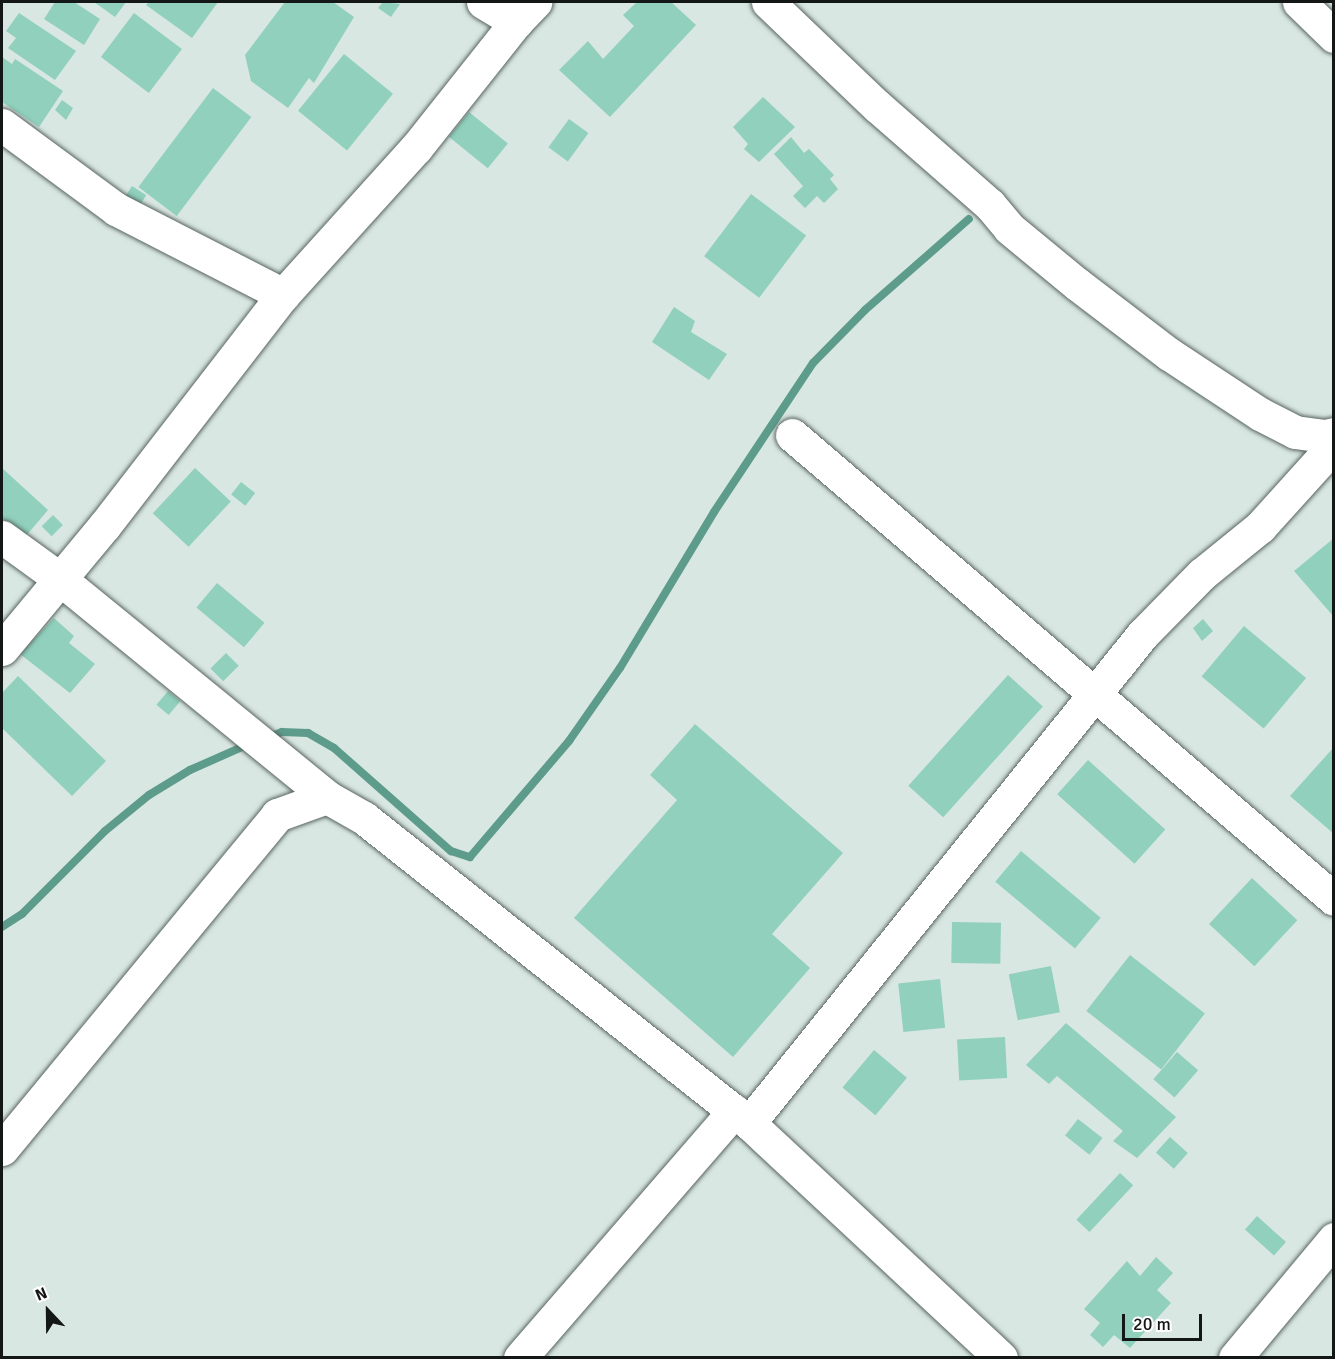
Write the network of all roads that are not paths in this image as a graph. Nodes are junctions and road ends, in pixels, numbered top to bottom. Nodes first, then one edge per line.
1 (483, 2) edge
2 (768, 2) edge
3 (1299, 2) edge
4 (526, 12) edge
5 (1334, 36) edge
6 (2, 125) edge
7 (283, 295) junction
8 (1334, 434) edge
9 (792, 435) dead end
10 (1334, 446) edge
11 (2, 537) edge
12 (60, 579) junction
13 (2, 649) edge
14 (1093, 697) junction
15 (327, 797) junction
16 (1334, 899) edge
17 (742, 1117) junction
18 (2, 1149) edge
19 (1334, 1239) edge
20 (520, 1358) edge
21 (1001, 1358) edge
22 (1235, 1358) edge

1 - 4 street
2 - 8 street
3 - 5 street
4 - 7 street
6 - 7 street
7 - 12 street
9 - 14 street
10 - 14 street
11 - 12 street
12 - 13 street
12 - 15 street
14 - 16 street
14 - 17 street
15 - 17 street
15 - 18 street
17 - 20 street
17 - 21 street
19 - 22 street

